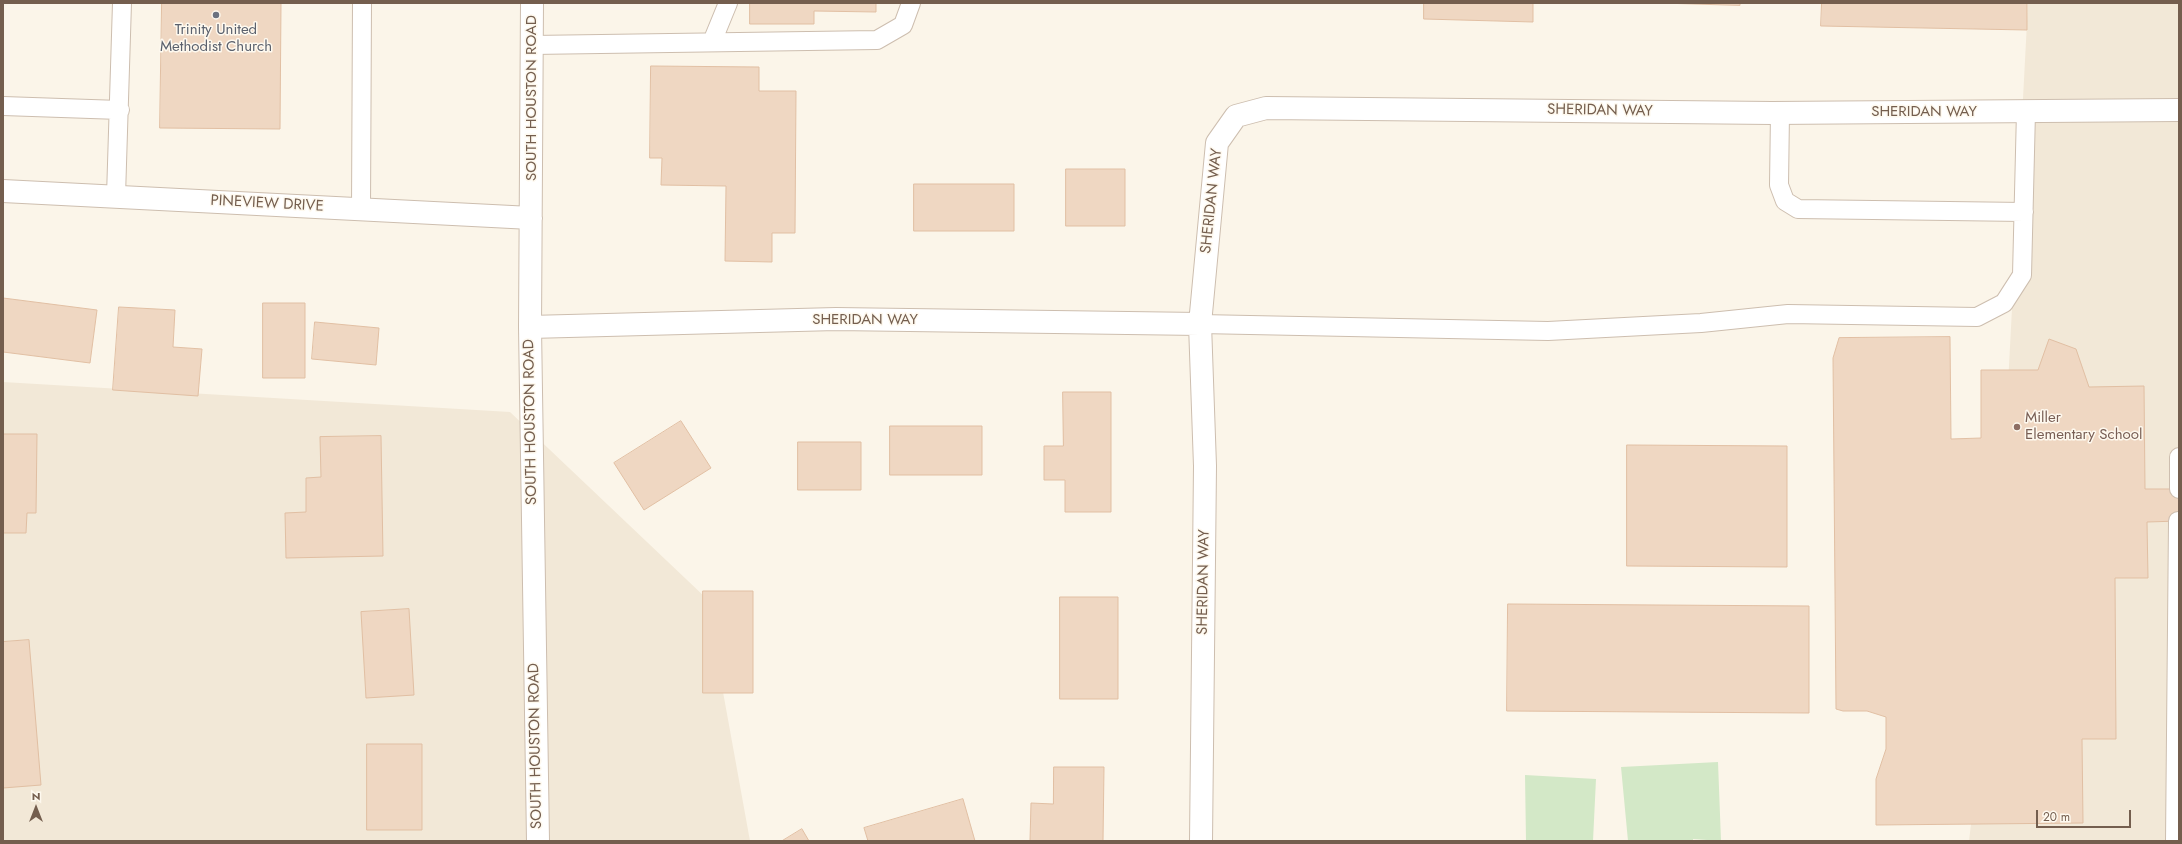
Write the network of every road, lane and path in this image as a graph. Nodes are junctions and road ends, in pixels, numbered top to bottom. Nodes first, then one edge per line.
1 (122, 3) edge
2 (362, 3) edge
3 (532, 3) edge
4 (728, 3) edge
5 (911, 3) edge
6 (712, 42) junction
7 (532, 45) junction
8 (3, 106) edge
9 (120, 110) junction
10 (2179, 110) edge
11 (2026, 111) junction
12 (1780, 113) junction
13 (3, 191) edge
14 (116, 196) junction
15 (361, 209) junction
16 (2024, 212) junction
17 (531, 218) junction
18 (1200, 324) junction
19 (530, 327) junction
20 (2179, 457) edge
21 (2179, 489) edge
22 (2178, 521) edge
23 (538, 841) edge
24 (1201, 841) edge
25 (2175, 841) edge

1 - 9 lane
2 - 15 lane
3 - 7 street, SOUTH HOUSTON ROAD
4 - 6 lane
5 - 6 lane
6 - 7 lane
7 - 17 street, SOUTH HOUSTON ROAD
8 - 9 lane
9 - 14 lane
10 - 11 street, SHERIDAN WAY
11 - 12 street, SHERIDAN WAY
11 - 16 lane
12 - 16 lane
12 - 18 street, SHERIDAN WAY
13 - 14 street, PINEVIEW DRIVE
14 - 15 street, PINEVIEW DRIVE
15 - 17 street, PINEVIEW DRIVE
16 - 18 lane
17 - 19 street, SOUTH HOUSTON ROAD
18 - 19 street, SHERIDAN WAY
18 - 24 street, SHERIDAN WAY
19 - 23 street, SOUTH HOUSTON ROAD
20 - 21 lane
22 - 25 lane

